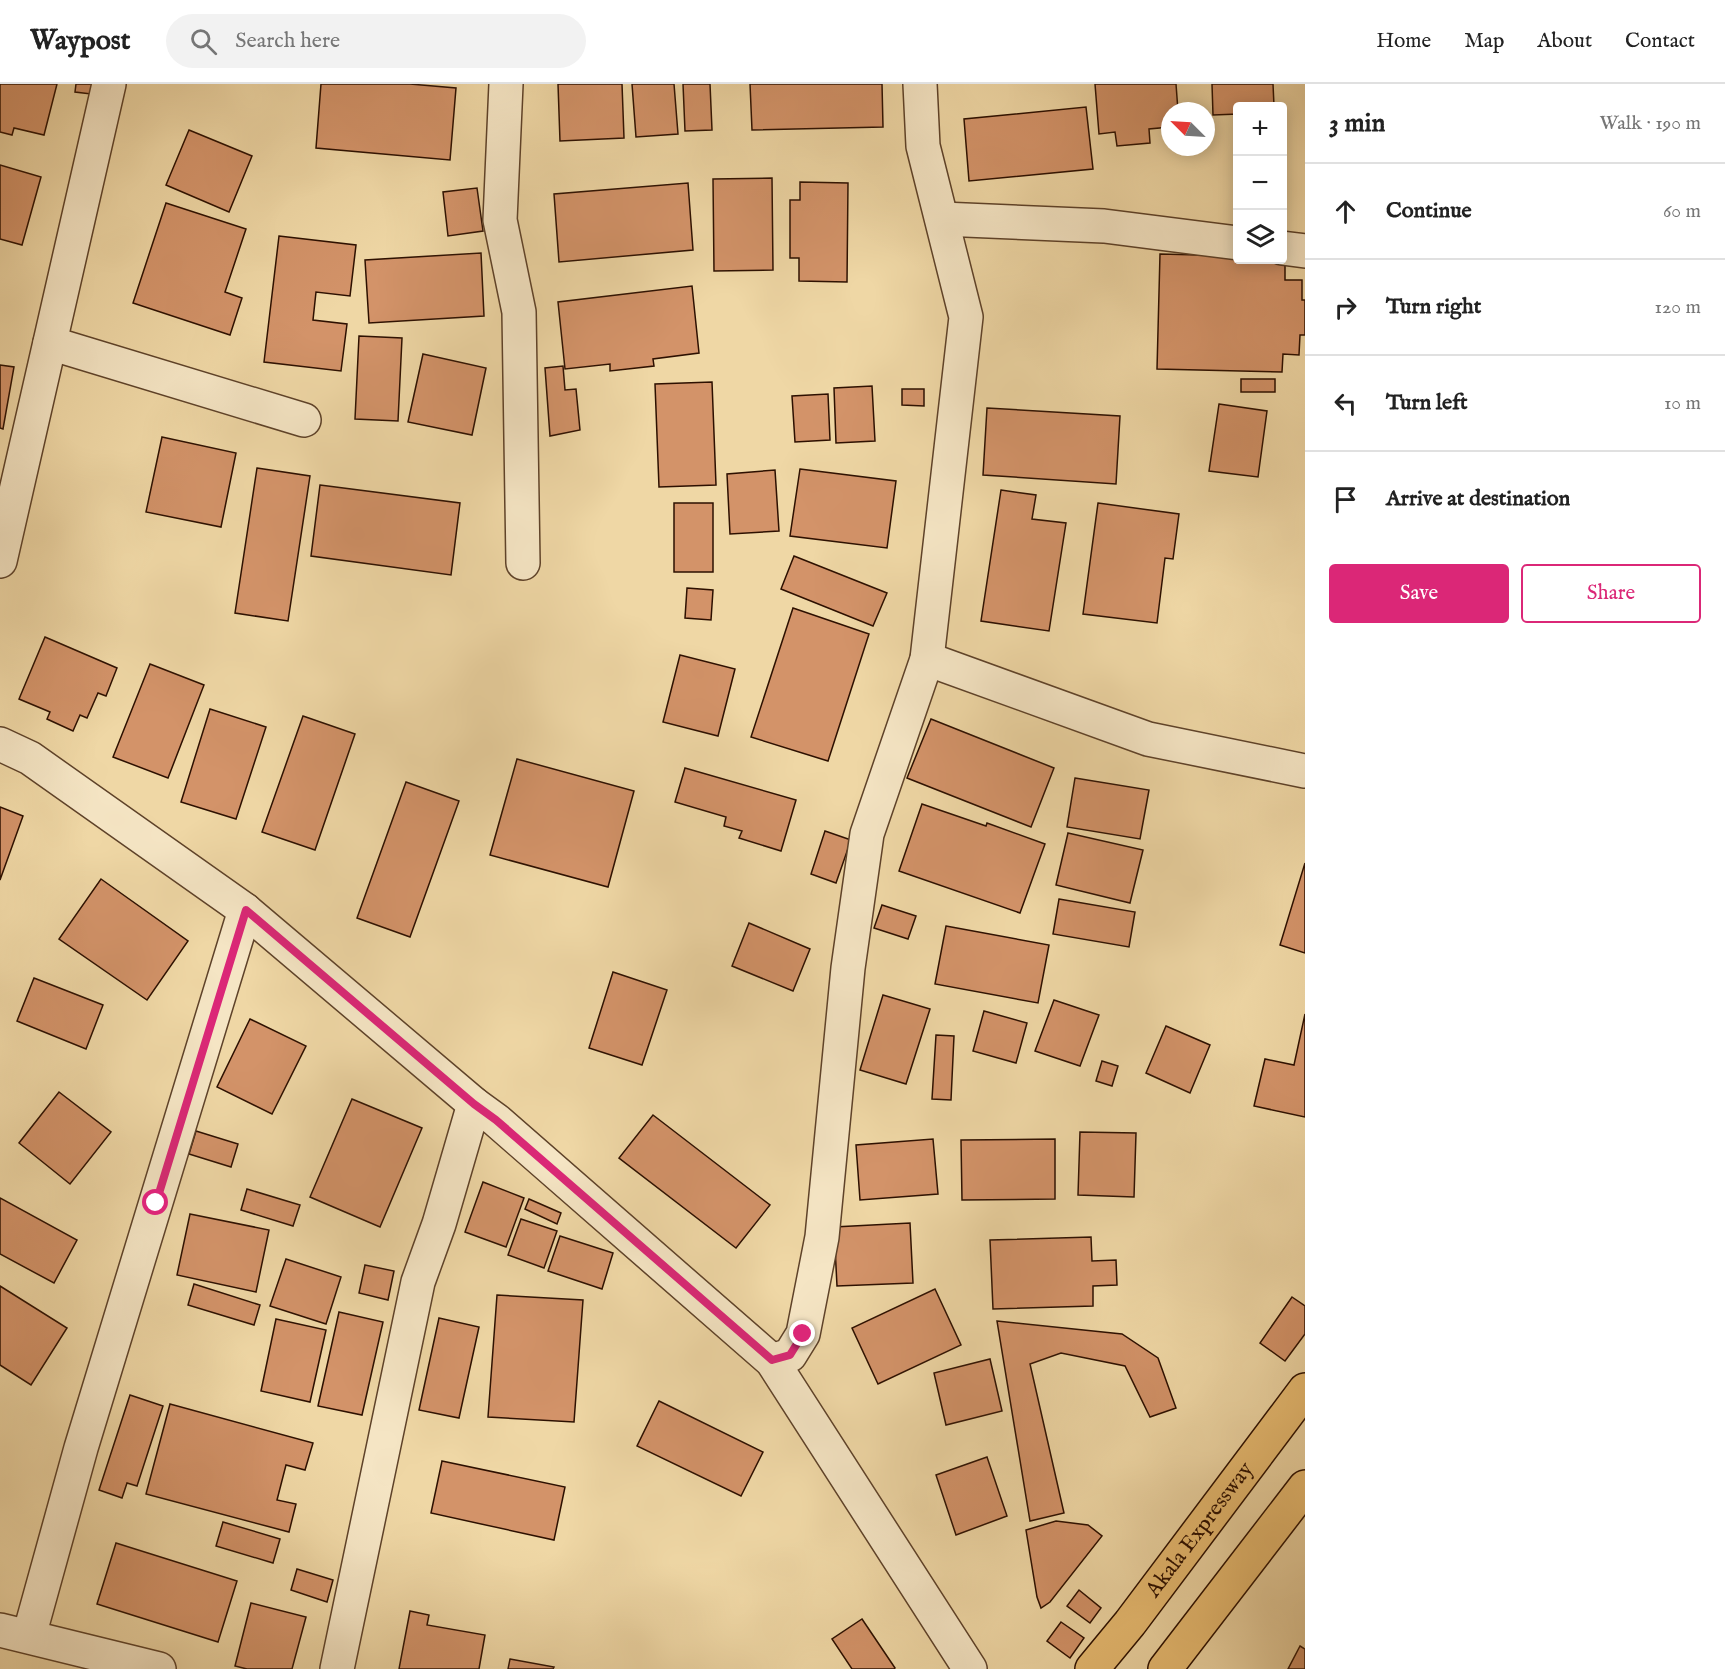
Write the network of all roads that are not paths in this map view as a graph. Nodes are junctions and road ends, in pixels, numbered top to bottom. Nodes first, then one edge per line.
1 (109, 84) edge
2 (506, 84) edge
3 (921, 84) edge
4 (942, 219) junction
5 (1233, 242) edge
6 (1287, 248) edge
7 (1305, 250) edge
8 (50, 343) junction
9 (304, 420) dead end
10 (0, 561) edge
11 (523, 563) dead end
12 (927, 659) junction
13 (0, 744) edge
14 (1305, 771) edge
15 (246, 910) junction
16 (474, 1104) junction
17 (772, 1360) junction
18 (1305, 1390) edge
19 (1305, 1487) edge
20 (14, 1633) edge
21 (159, 1669) edge
22 (337, 1669) edge
23 (970, 1669) edge
24 (1092, 1669) edge
25 (1166, 1669) edge

1 - 8 street
2 - 11 street
3 - 4 street
4 - 5 street
4 - 12 street
6 - 7 street
8 - 9 street
8 - 10 street
12 - 14 street
12 - 17 street
13 - 15 street
15 - 16 street
15 - 20 street
16 - 17 street
16 - 22 street
17 - 23 street
18 - 24 main road, Akala Expressway
19 - 25 main road
20 - 21 street

